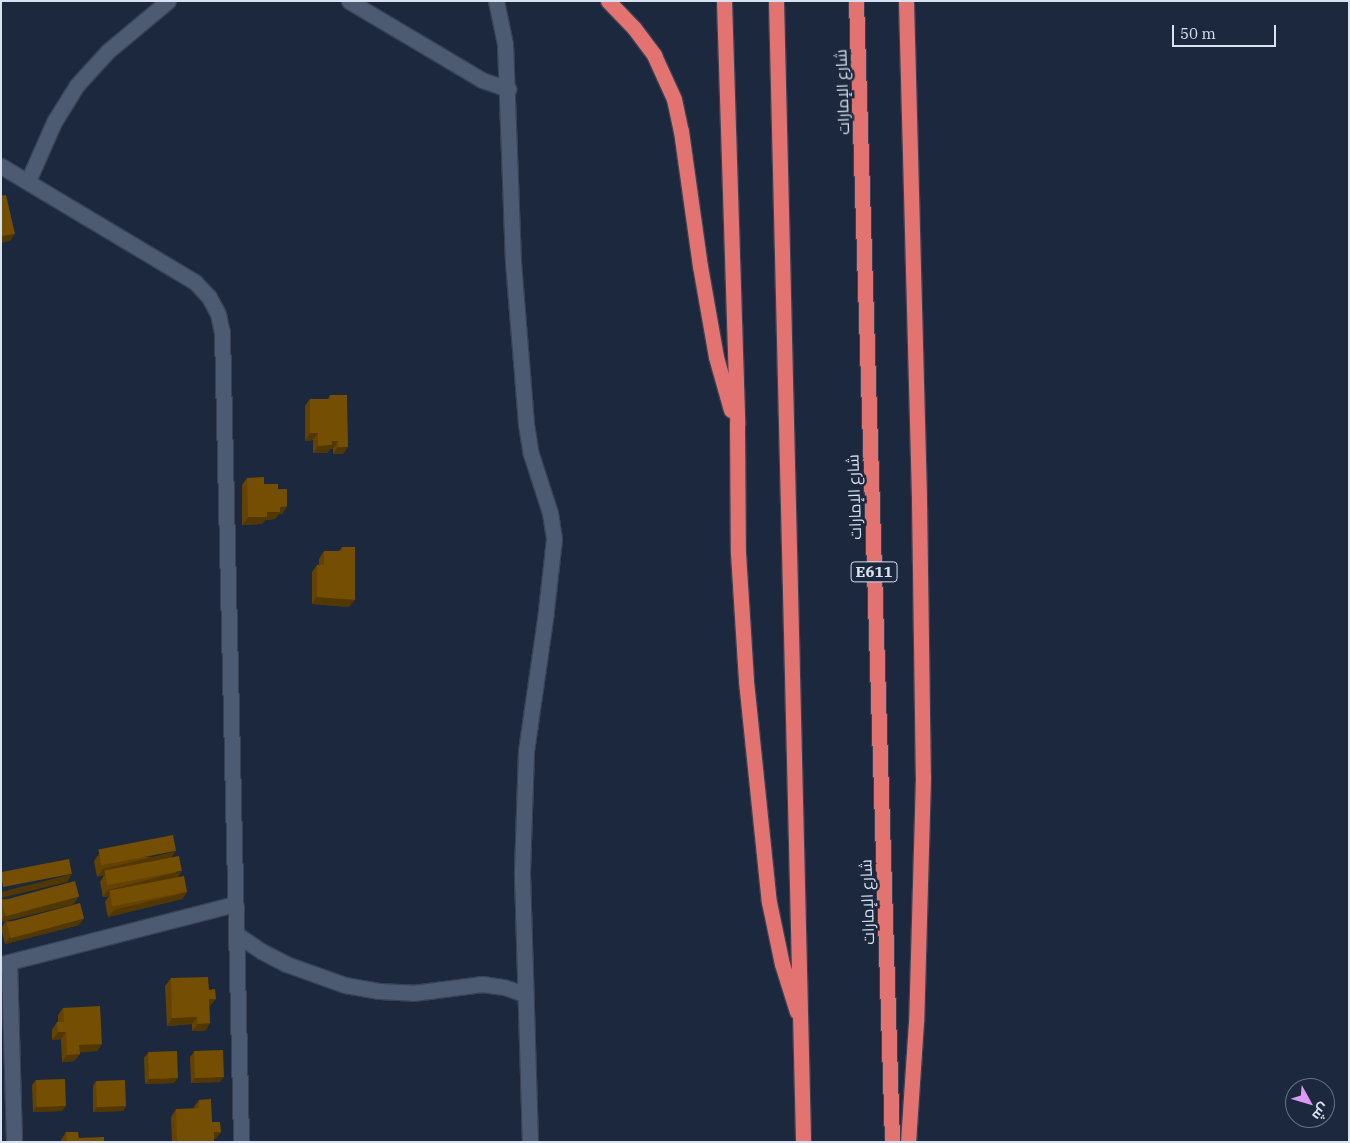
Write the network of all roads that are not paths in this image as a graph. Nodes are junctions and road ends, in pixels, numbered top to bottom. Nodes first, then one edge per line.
1 (168, 1) edge
2 (349, 1) edge
3 (496, 1) edge
4 (608, 1) edge
5 (724, 1) edge
6 (776, 1) edge
7 (856, 1) edge
8 (906, 1) edge
9 (508, 89) junction
10 (1, 166) edge
11 (28, 181) junction
12 (737, 425) junction
13 (235, 904) junction
14 (236, 934) junction
15 (5, 963) edge
16 (524, 994) junction
17 (802, 1024) junction
18 (14, 1142) edge
19 (242, 1142) edge
20 (530, 1142) edge
21 (803, 1142) edge
22 (892, 1142) edge
23 (908, 1142) edge

1 - 11 street
2 - 9 street
3 - 9 street
4 - 12 highway
5 - 12 highway
6 - 17 highway
7 - 22 highway, شارع الإمارات / E611
8 - 23 highway
9 - 16 street
10 - 11 street
11 - 13 street
12 - 17 highway
13 - 14 street
13 - 15 street
14 - 16 street
14 - 19 street
15 - 18 street
16 - 20 street
17 - 21 highway

